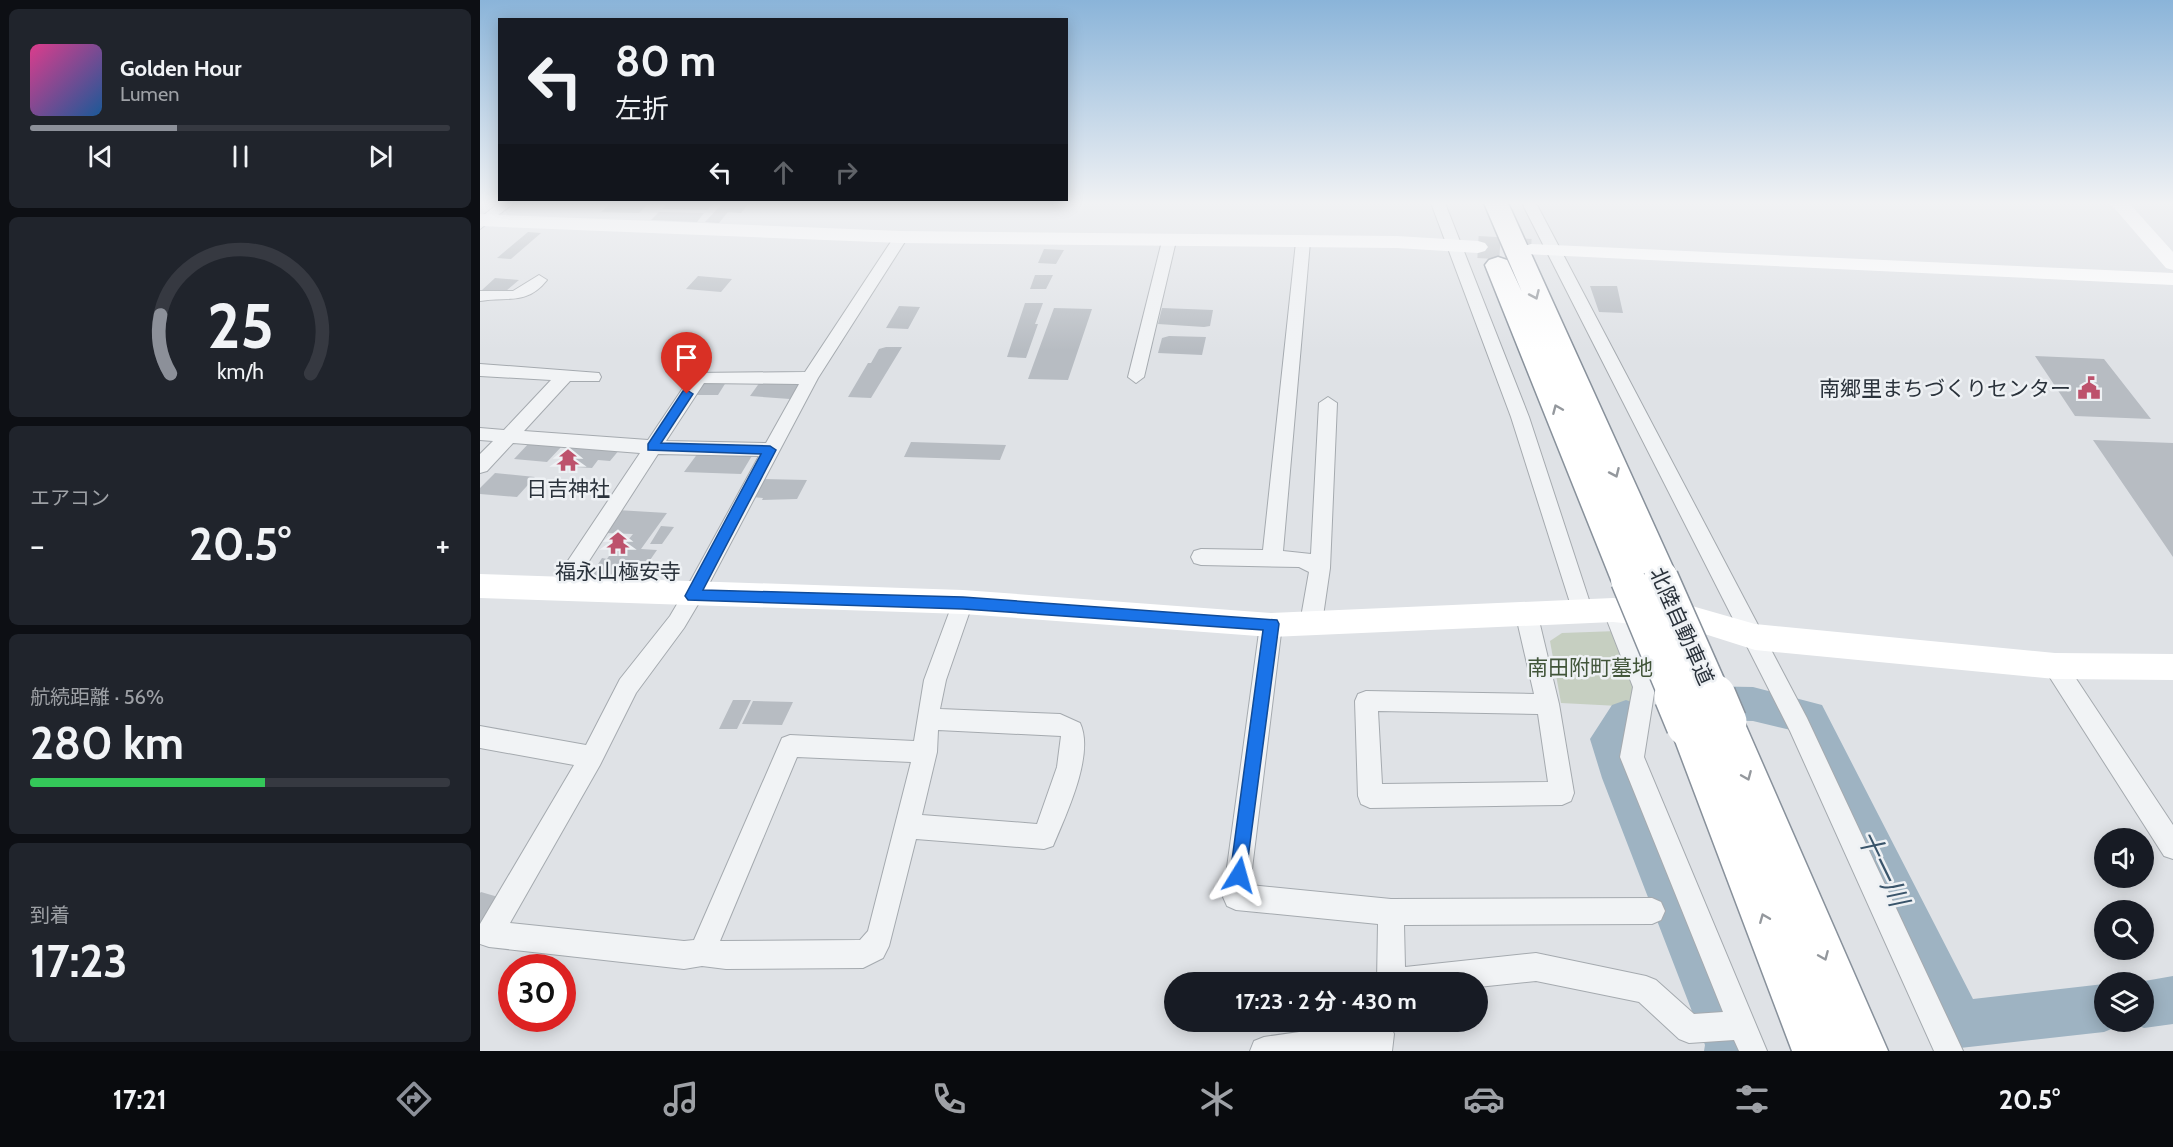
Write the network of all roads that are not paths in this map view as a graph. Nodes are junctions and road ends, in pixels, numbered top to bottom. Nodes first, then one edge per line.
1 (891, 252) edge
2 (1167, 252) edge
3 (1303, 252) edge
4 (1456, 252) edge
5 (1493, 252) edge
6 (1514, 252) edge
7 (1543, 252) edge
8 (1605, 252) edge
9 (2162, 252) edge
10 (2173, 264) edge
11 (2173, 279) edge
12 (539, 280) dead end
13 (480, 296) edge
14 (480, 370) edge
15 (566, 375) junction
16 (593, 377) dead end
17 (1136, 377) dead end
18 (810, 378) junction
19 (1328, 403) dead end
20 (480, 434) edge
21 (507, 437) junction
22 (652, 447) junction
23 (770, 450) junction
24 (480, 466) edge
25 (1201, 557) dead end
26 (1272, 558) junction
27 (1320, 568) junction
28 (480, 586) edge
29 (560, 589) junction
30 (1634, 589) junction
31 (693, 596) junction
32 (963, 603) junction
33 (1582, 609) junction
34 (1526, 612) junction
35 (1311, 623) junction
36 (1271, 624) junction
37 (1755, 637) junction
38 (2055, 666) junction
39 (2173, 667) edge
40 (1548, 704) junction
41 (927, 719) junction
42 (1706, 724) junction
43 (480, 737) edge
44 (924, 752) junction
45 (592, 757) junction
46 (908, 826) junction
47 (2173, 847) edge
48 (1652, 910) dead end
49 (1391, 912) junction
50 (485, 939) edge
51 (702, 952) junction
52 (1392, 972) edge
53 (1488, 973) edge
54 (1744, 1034) edge
55 (1381, 1036) edge
56 (1264, 1051) edge
57 (1816, 1051) edge
58 (1864, 1051) edge
59 (1949, 1051) edge

1 - 18 street
2 - 17 street
3 - 26 street
4 - 33 street
30 -> 5 highway, 北陸自動車道
6 -> 30 highway, 北陸自動車道
7 - 37 street
8 - 11 street
9 - 10 street
12 - 13 street
14 - 15 street
15 - 16 street
15 - 21 street
18 - 22 street
18 - 23 street
19 - 27 street
20 - 21 street
21 - 22 street
21 - 24 street
22 - 23 street
22 - 29 street
23 - 31 street
25 - 26 street
26 - 27 street
27 - 35 street
28 - 29 street
29 - 31 street
30 - 33 street
30 - 37 street
30 - 42 highway, 北陸自動車道, bridge
30 - 54 street
31 - 32 street
31 - 45 street
32 - 36 street
32 - 41 street
33 - 34 street
34 - 35 street
34 - 40 street
35 - 36 street
36 - 49 street
37 - 38 street
37 - 59 street
38 - 39 street
38 - 47 street
40 - 40 street
41 - 44 street
41 - 46 street
57 -> 42 highway, 北陸自動車道
42 -> 58 highway, 北陸自動車道
43 - 45 street
44 - 46 street
44 - 51 street
45 - 50 street
46 - 51 street
48 - 49 street
49 - 52 street
50 - 51 street
53 - 54 street
55 - 56 street

